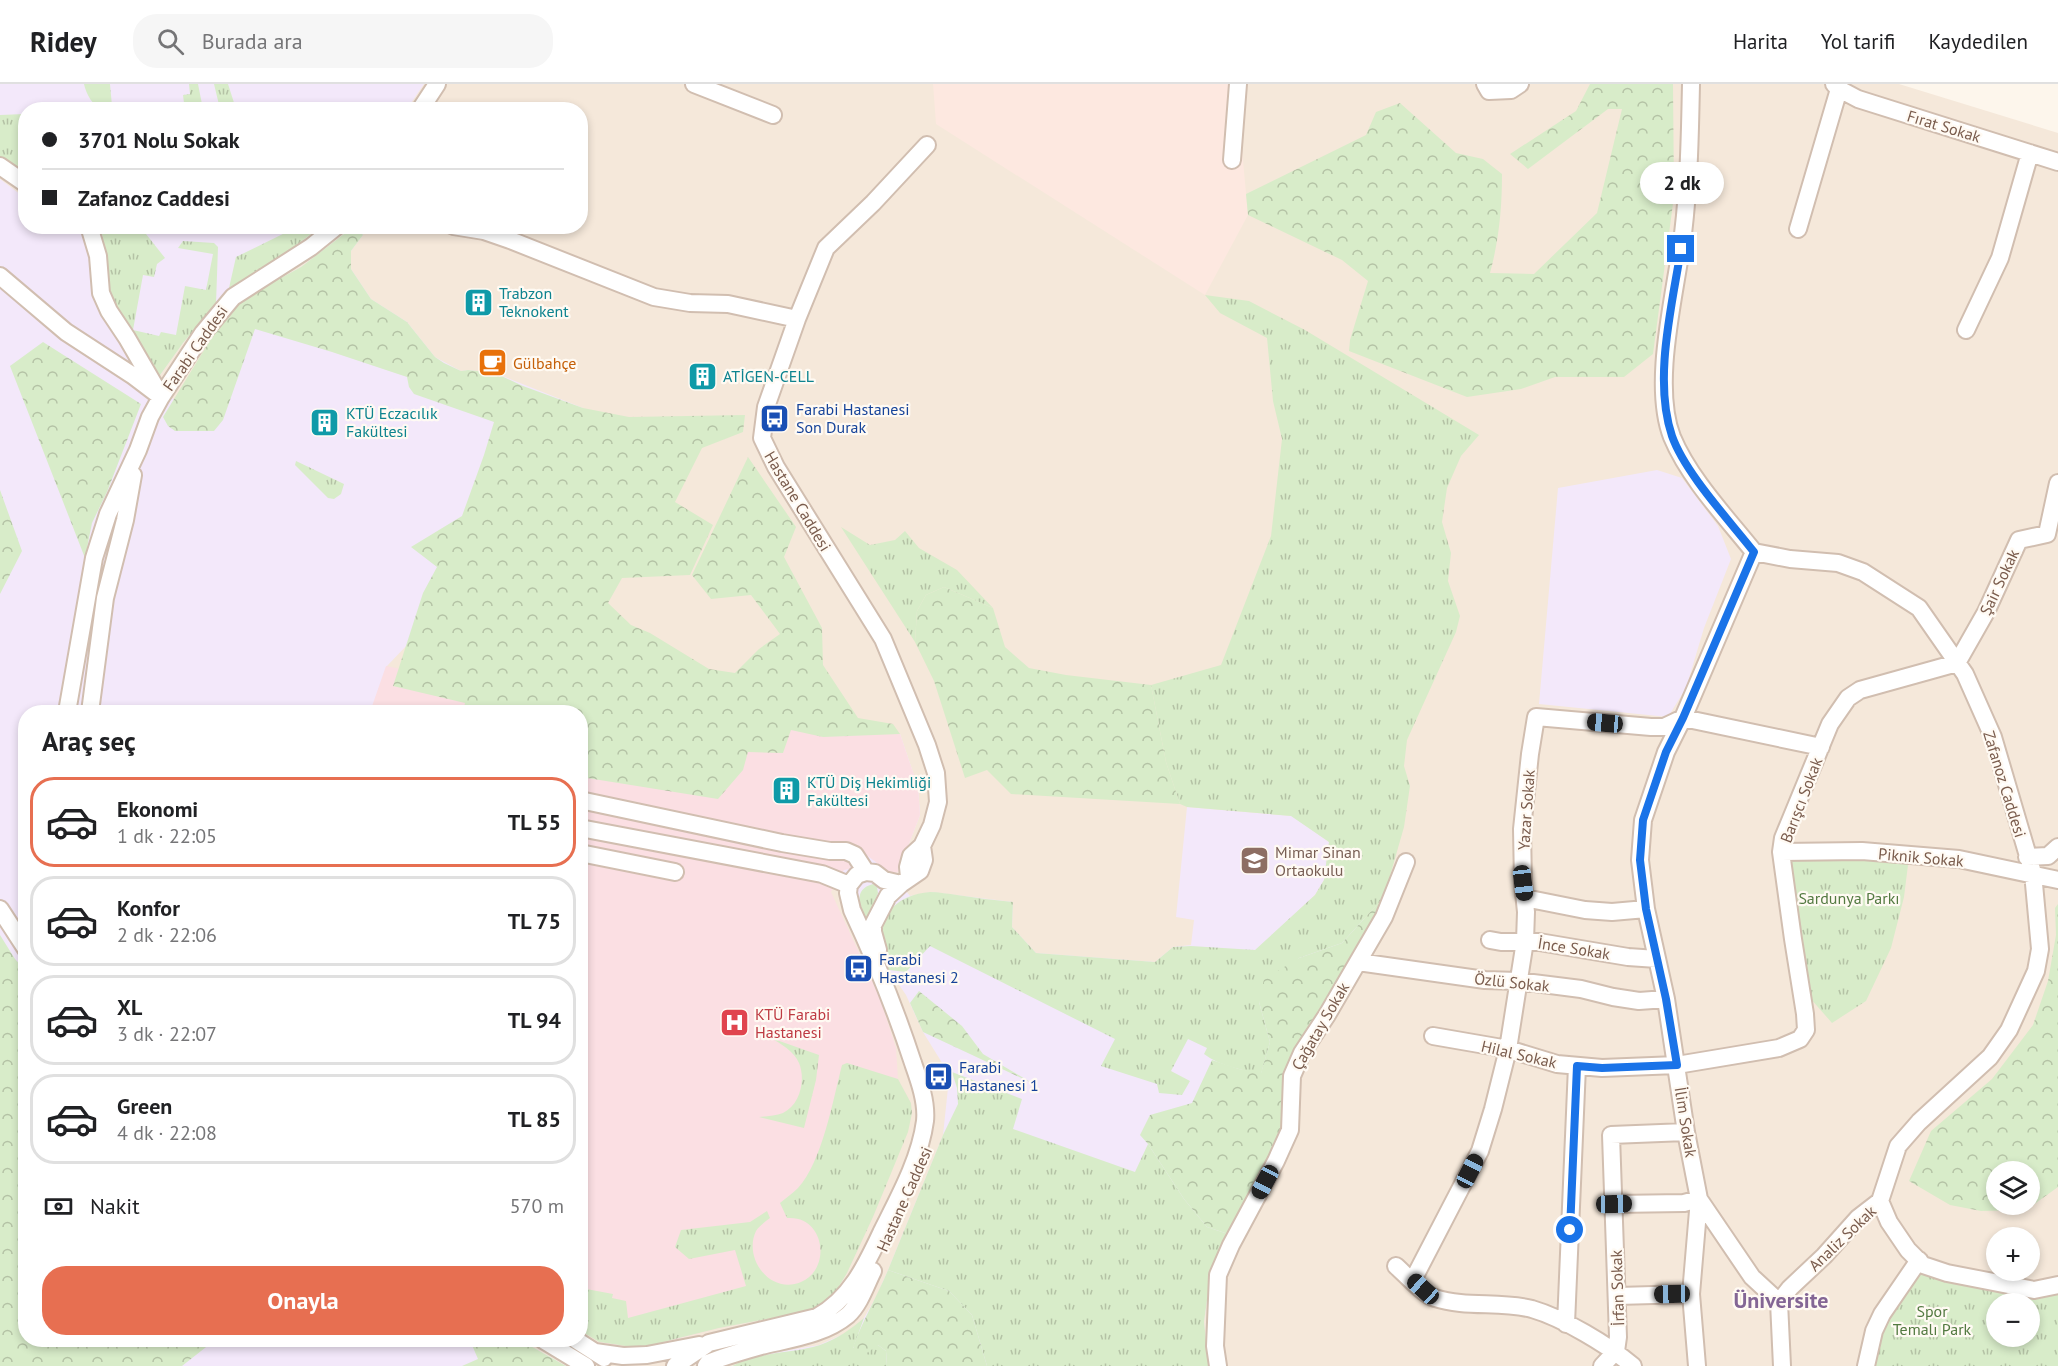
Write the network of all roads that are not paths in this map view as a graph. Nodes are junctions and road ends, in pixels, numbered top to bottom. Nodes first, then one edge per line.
1 (437, 84) edge
2 (694, 84) edge
3 (1238, 84) edge
4 (1520, 84) edge
5 (1691, 84) edge
6 (1483, 86) edge
7 (1836, 87) edge
8 (425, 102) edge
9 (773, 115) dead end
10 (927, 145) dead end
11 (2030, 153) junction
12 (1232, 160) dead end
13 (2058, 162) edge
14 (0, 166) edge
15 (18, 178) edge
16 (1798, 229) dead end
17 (91, 234) edge
18 (327, 234) edge
19 (493, 234) edge
20 (0, 276) edge
21 (797, 319) junction
22 (1966, 330) dead end
23 (161, 396) junction
24 (138, 450) junction
25 (2058, 483) edge
26 (1754, 552) junction
27 (1957, 663) junction
28 (68, 705) edge
29 (91, 705) edge
30 (1683, 718) junction
31 (1821, 747) junction
32 (588, 802) edge
33 (588, 830) edge
34 (2058, 847) edge
35 (1781, 852) junction
36 (588, 855) edge
37 (1406, 862) dead end
38 (2030, 865) junction
39 (675, 872) dead end
40 (866, 872) junction
41 (2058, 880) edge
42 (893, 888) junction
43 (849, 892) junction
44 (1525, 898) junction
45 (0, 909) edge
46 (1646, 909) junction
47 (18, 937) edge
48 (1490, 940) dead end
49 (1526, 941) junction
50 (1657, 959) junction
51 (1358, 962) junction
52 (1518, 981) junction
53 (1666, 999) junction
54 (1433, 1036) dead end
55 (1508, 1049) junction
56 (1677, 1065) junction
57 (1577, 1066) junction
58 (1686, 1132) junction
59 (1699, 1199) junction
60 (1880, 1201) junction
61 (1614, 1204) junction
62 (1919, 1260) junction
63 (1396, 1266) dead end
64 (1413, 1280) junction
65 (2058, 1285) edge
66 (1691, 1294) junction
67 (1617, 1296) junction
68 (1779, 1302) junction
69 (1566, 1324) junction
70 (709, 1344) junction
71 (560, 1347) edge
72 (1616, 1351) junction
73 (590, 1359) edge
74 (705, 1365) edge
75 (617, 1366) edge
76 (675, 1366) edge
77 (1218, 1366) edge
78 (1602, 1366) edge
79 (1633, 1366) edge
80 (1698, 1366) edge
81 (1782, 1366) edge
82 (1866, 1366) edge

1 - 8 street
2 - 9 street
3 - 12 street
4 - 6 street
5 - 26 street
7 - 11 street, Fırat Sokak
7 - 16 street
10 - 21 street, Hastane Caddesi
11 - 13 street, Fırat Sokak
11 - 22 street
14 - 15 street
17 - 23 street
18 - 23 street, Farabi Caddesi
19 - 21 street
20 - 23 street
21 - 42 street, Hastane Caddesi
23 - 24 street, Farabi Caddesi
24 - 28 street, Farabi Caddesi
24 - 29 street, Farabi Caddesi
25 - 27 street, Şair Sokak
26 - 27 street, Zafanoz Caddesi
26 - 30 street, İlim Sokak
27 - 31 street, Barışcı Sokak
27 - 38 street, Zafanoz Caddesi
30 - 31 street, Yazar Sokak
30 - 44 street, Yazar Sokak
30 - 46 street, İlim Sokak
31 - 35 street, Barışcı Sokak
32 - 40 street
33 - 43 street
34 - 38 street
35 - 38 street, Piknik Sokak
35 - 56 street, Barışcı Sokak
36 - 39 street
37 - 51 street, Çağatay Sokak
38 - 41 street, Piknik Sokak
38 - 60 street, Zafanoz Caddesi
40 - 42 street
40 - 43 street
42 - 43 street
42 - 74 street, Hastane Caddesi
43 - 70 street, Hastane Caddesi
44 - 46 street
44 - 49 street, Yazar Sokak
45 - 47 street
46 - 50 street, İlim Sokak
48 - 49 street, İnce Sokak
49 - 50 street, İnce Sokak
49 - 52 street, Yazar Sokak
50 - 53 street, İlim Sokak
51 - 52 street, Özlü Sokak
51 - 77 street, Çağatay Sokak
52 - 53 street, Özlü Sokak
52 - 55 street, Yazar Sokak
53 - 56 street, İlim Sokak
54 - 55 street, Hilal Sokak
55 - 57 street, Hilal Sokak
55 - 64 street, Yazar Sokak
56 - 57 street, Hilal Sokak
56 - 58 street, İlim Sokak
57 - 69 street
58 - 59 street, İlim Sokak
58 - 61 street, İrfan Sokak
59 - 61 street
59 - 66 street
59 - 68 street, İlim Sokak
60 - 62 street
60 - 68 street, Analiz Sokak
61 - 67 street, İrfan Sokak
62 - 65 street
62 - 82 street
63 - 64 street
64 - 69 street
66 - 67 street
66 - 80 street
67 - 72 street, İrfan Sokak
68 - 81 street
69 - 72 street
70 - 73 street, Hastane Caddesi
70 - 76 street, Hastane Caddesi
71 - 73 street
72 - 78 street
72 - 79 street
73 - 75 street

